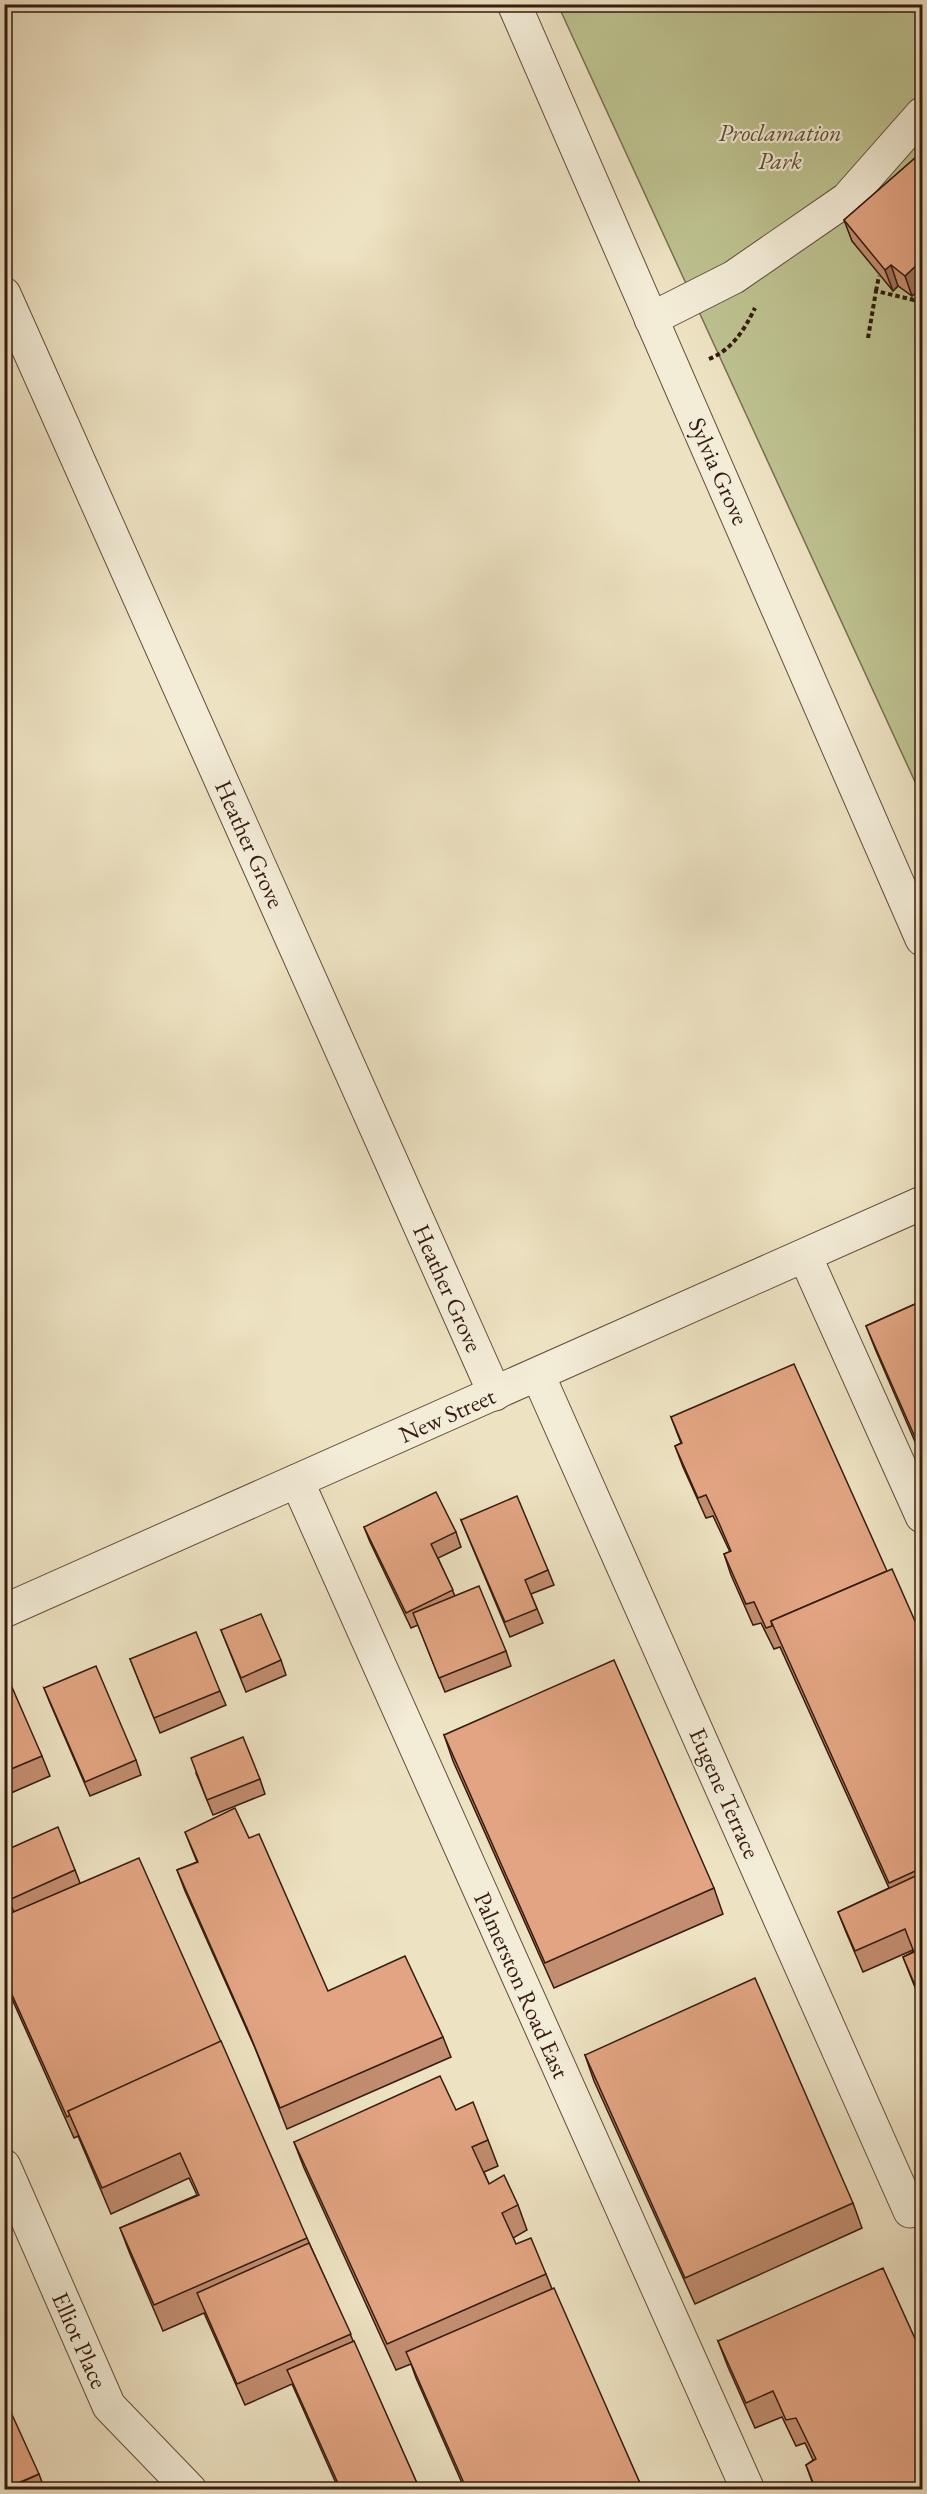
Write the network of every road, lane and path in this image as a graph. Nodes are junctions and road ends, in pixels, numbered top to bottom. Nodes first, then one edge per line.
1 (514, 4) edge
2 (922, 114) edge
3 (879, 276) edge
4 (876, 291) junction
5 (922, 293) edge
6 (4, 294) edge
7 (651, 320) junction
8 (868, 338) dead end
9 (922, 939) edge
10 (922, 1203) edge
11 (805, 1256) junction
12 (538, 1375) junction
13 (495, 1394) junction
14 (297, 1482) junction
15 (922, 1516) edge
16 (4, 1611) edge
17 (4, 2166) edge
18 (910, 2211) dead end
19 (190, 2490) edge
20 (748, 2490) edge

1 - 7 street, Sylvia Grove
2 - 7 street
3 - 4 path
4 - 5 path
4 - 8 path
6 - 13 street, Heather Grove
7 - 9 street, Sylvia Grove
10 - 11 street, New Street
11 - 12 street, New Street
11 - 15 street
12 - 13 street, New Street
12 - 18 street, Eugene Terrace
13 - 14 street, New Street
14 - 16 street, New Street
14 - 20 street, Palmerston Road East
17 - 19 street, Elliot Place

